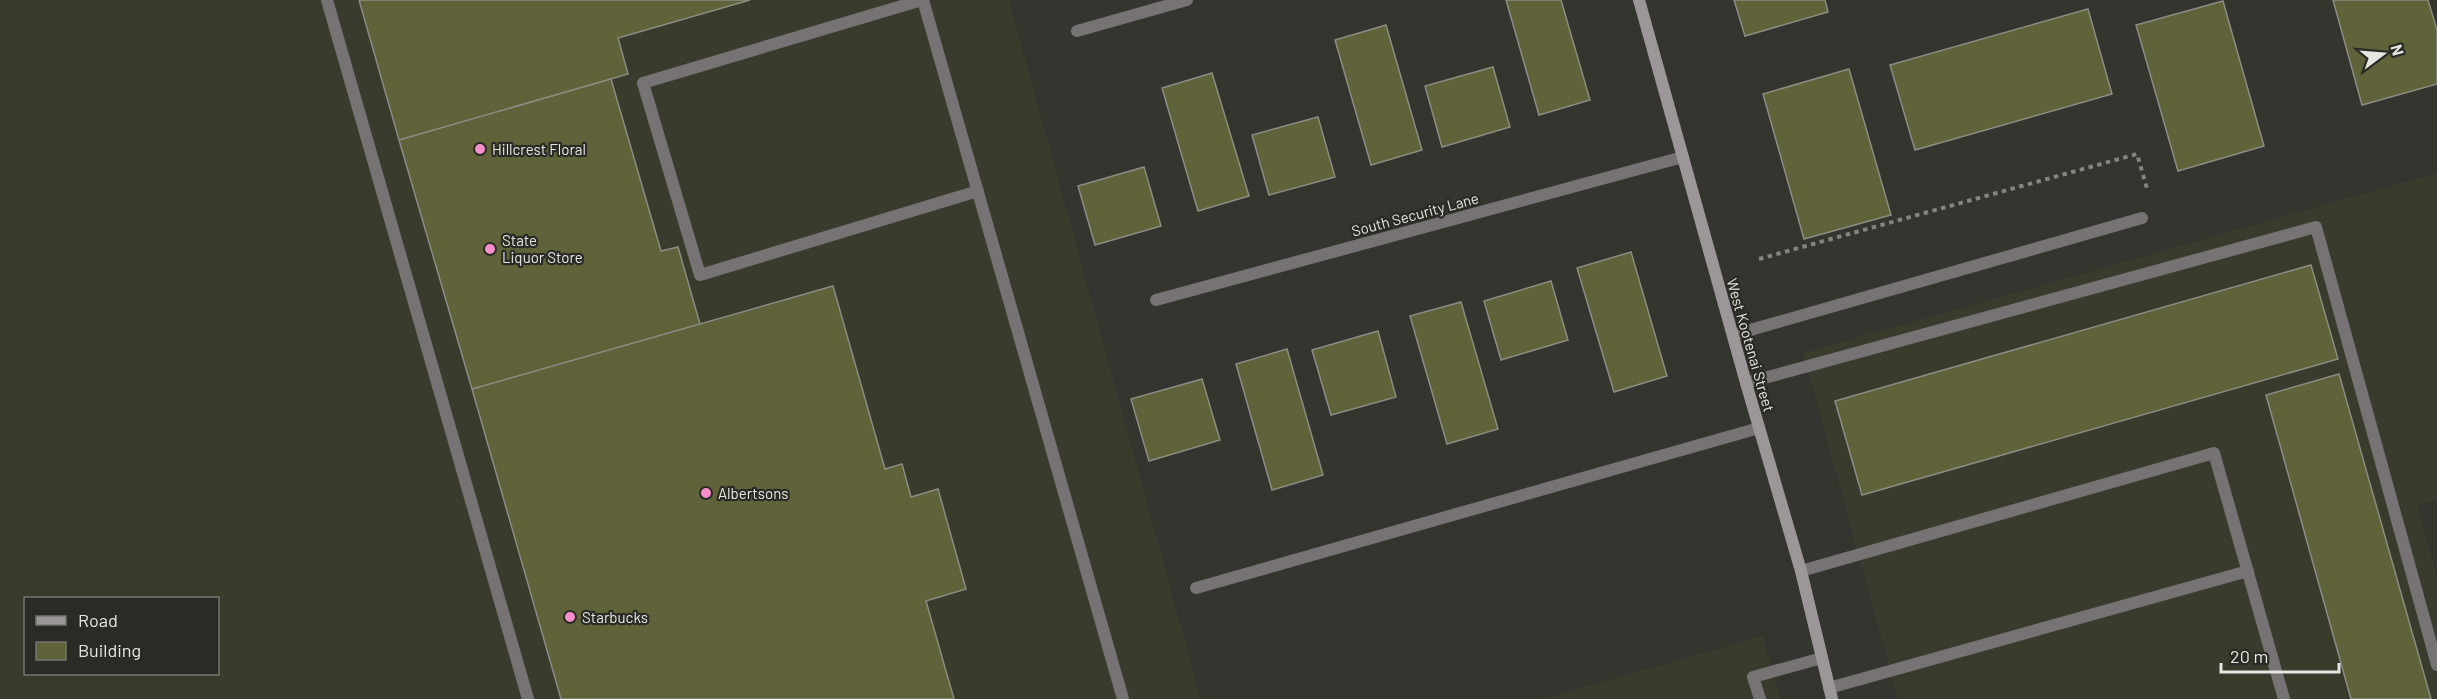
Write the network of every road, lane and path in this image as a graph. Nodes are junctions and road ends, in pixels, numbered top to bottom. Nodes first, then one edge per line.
1 (327, 0) edge
2 (922, 0) edge
3 (1187, 0) edge
4 (1639, 0) edge
5 (1077, 31) dead end
6 (1683, 157) junction
7 (978, 191) junction
8 (2149, 195) dead end
9 (2142, 218) dead end
10 (1759, 259) dead end
11 (1156, 300) dead end
12 (1733, 335) junction
13 (1746, 383) junction
14 (1759, 428) junction
15 (1801, 571) junction
16 (2248, 571) junction
17 (1196, 588) dead end
18 (1822, 658) junction
19 (2437, 665) edge
20 (1831, 694) edge
21 (528, 699) edge
22 (1123, 699) edge
23 (1760, 699) edge
24 (2284, 699) edge

1 - 21 street
2 - 7 street
2 - 7 street
3 - 5 street
4 - 6 street, West Kootenai Street
6 - 11 street, South Security Lane
6 - 12 street, West Kootenai Street
7 - 22 street
8 - 10 path
9 - 12 street
12 - 13 street, West Kootenai Street
13 - 14 street, West Kootenai Street
13 - 19 street
14 - 15 street, West Kootenai Street
14 - 17 street
15 - 16 street
15 - 18 street, West Kootenai Street
16 - 20 street
16 - 24 street
18 - 20 street, West Kootenai Street
18 - 23 street

